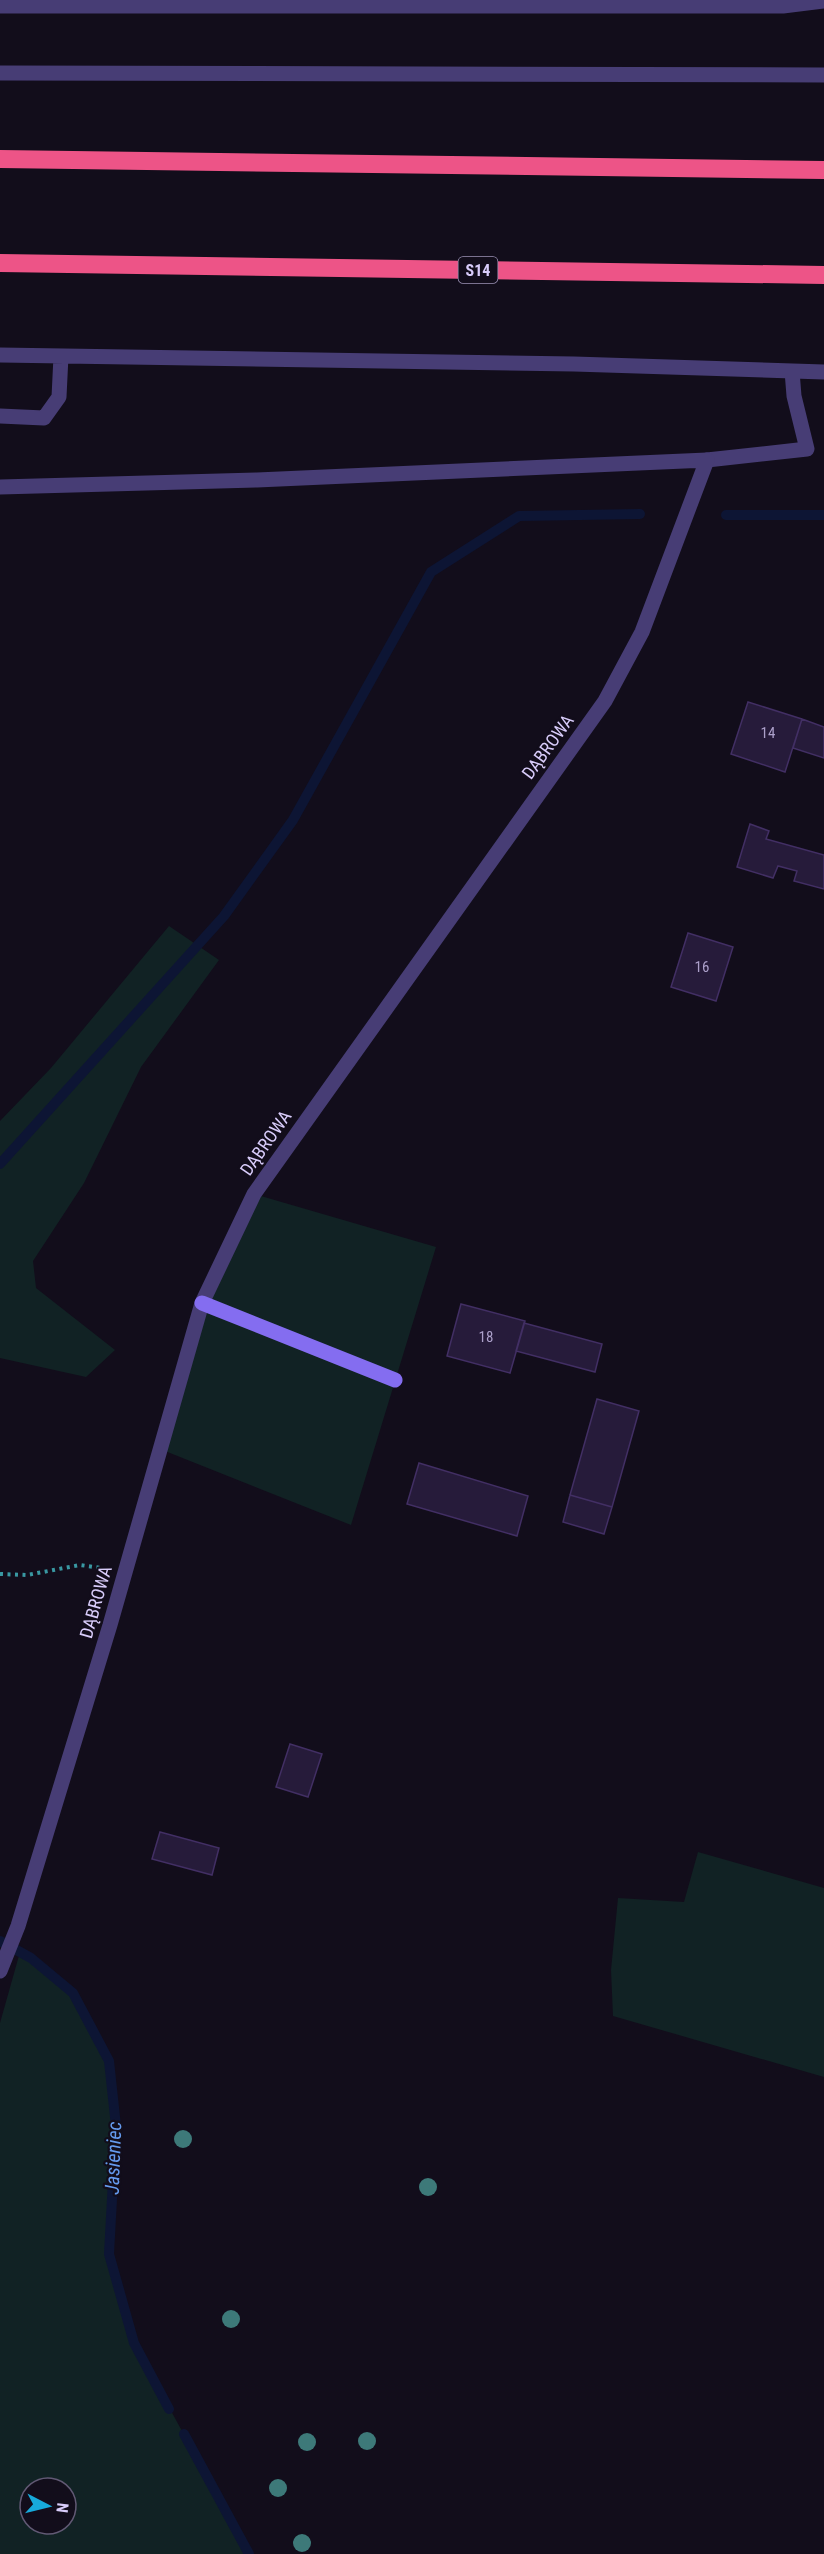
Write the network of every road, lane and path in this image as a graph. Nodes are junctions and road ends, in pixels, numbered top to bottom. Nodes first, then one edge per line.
1 (824, 2) edge
2 (0, 6) edge
3 (0, 73) edge
4 (824, 75) edge
5 (0, 159) edge
6 (824, 170) edge
7 (0, 263) edge
8 (824, 274) edge
9 (0, 355) edge
10 (61, 356) junction
11 (792, 371) junction
12 (824, 372) edge
13 (0, 416) edge
14 (706, 460) junction
15 (0, 487) edge
16 (202, 1303) junction
17 (395, 1380) dead end
18 (126, 1572) junction
19 (0, 1574) edge
20 (1, 1969) edge

1 - 2 street
3 - 4 street
5 - 6 highway
7 - 8 highway, S14
9 - 10 street
10 - 11 street
10 - 13 street
11 - 12 street
11 - 14 street
14 - 15 street
14 - 16 street, DĄBROWA
16 - 17 street
16 - 18 street, DĄBROWA
18 - 19 path
18 - 20 street, DĄBROWA

